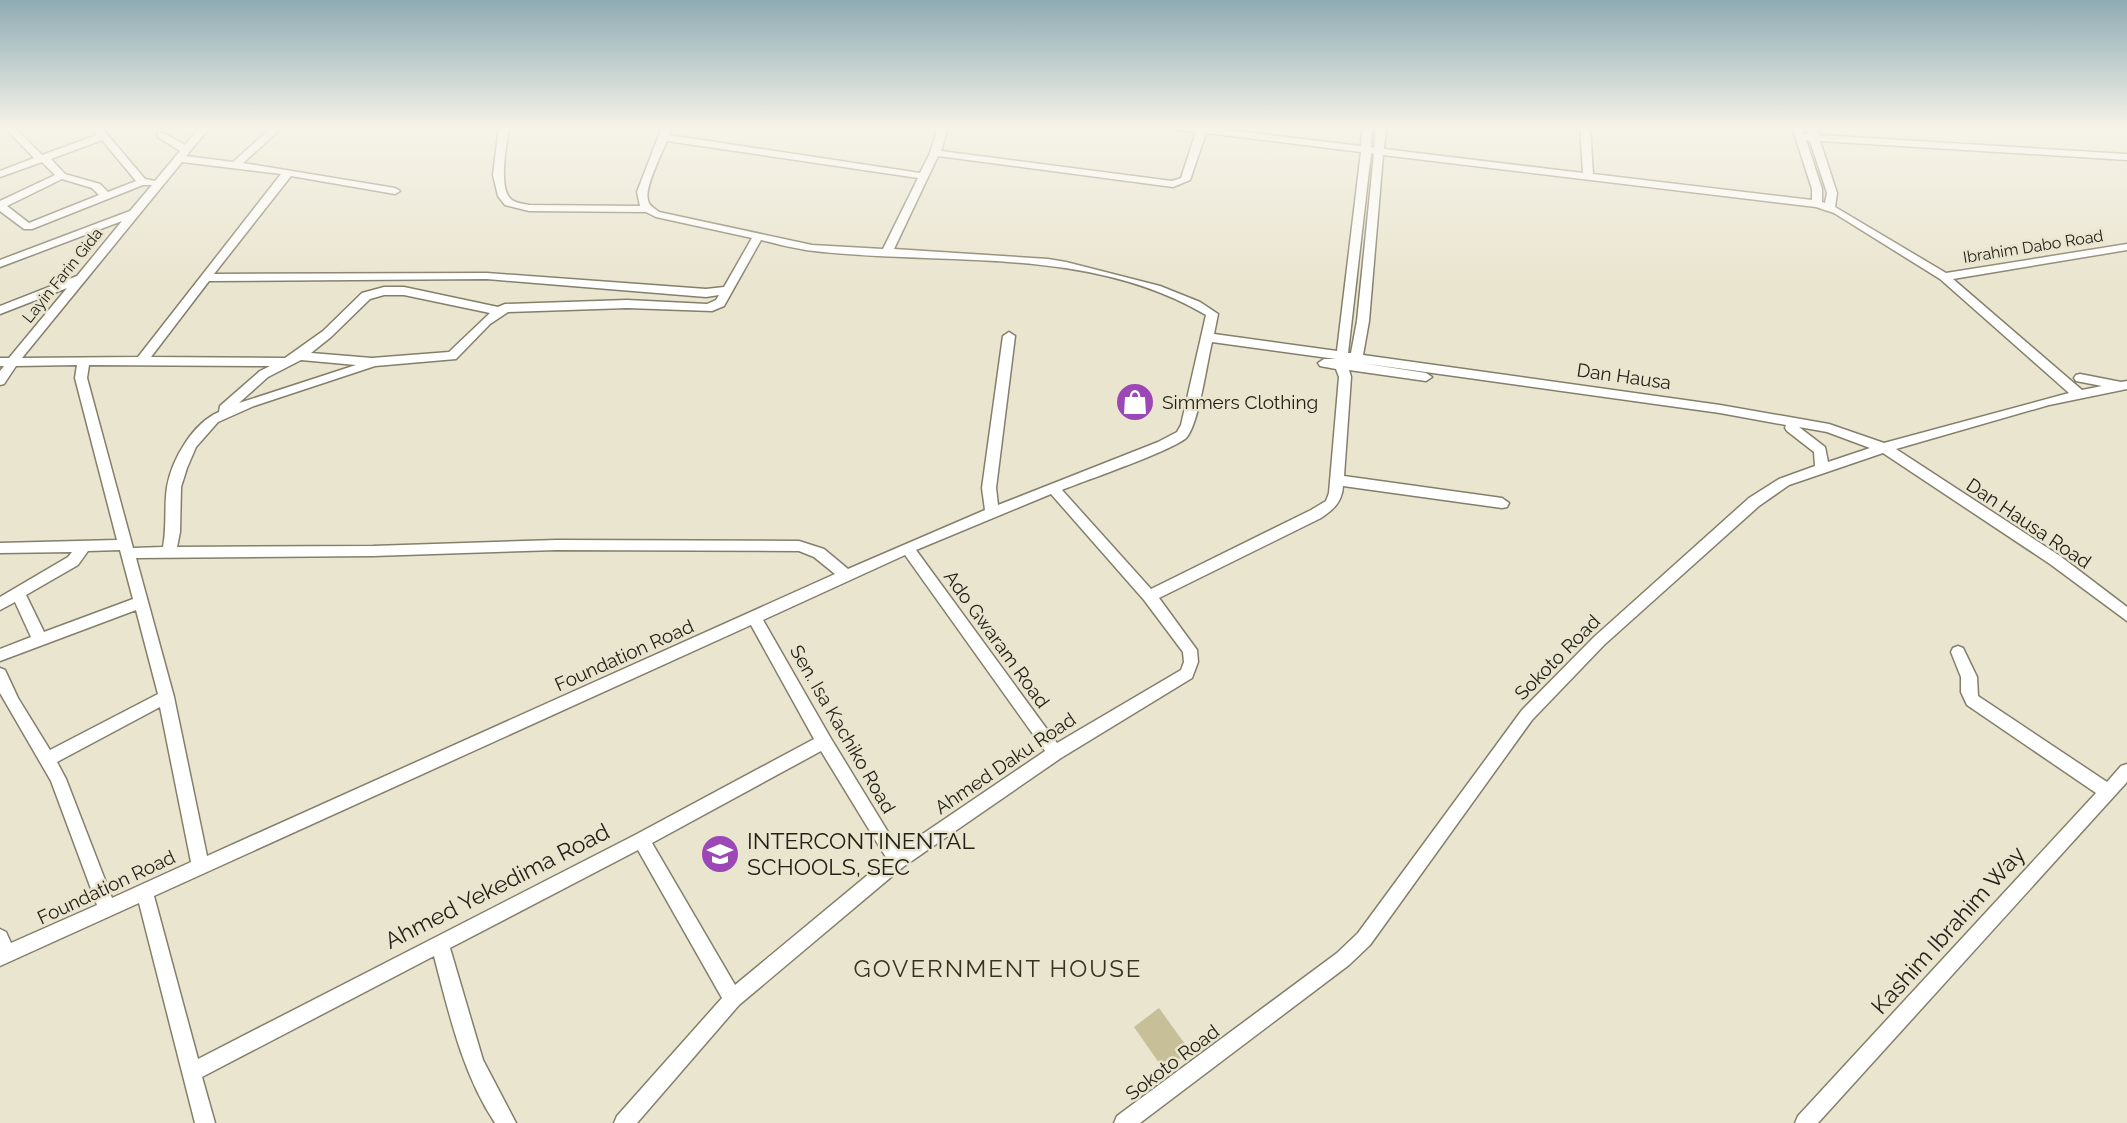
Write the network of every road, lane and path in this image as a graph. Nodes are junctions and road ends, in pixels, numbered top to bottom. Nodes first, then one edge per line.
1 (54, 179) edge
2 (73, 179) edge
3 (140, 179) edge
4 (160, 179) edge
5 (283, 179) edge
6 (326, 179) edge
7 (499, 179) edge
8 (647, 179) edge
9 (921, 179) edge
10 (1139, 179) edge
11 (1185, 179) edge
12 (1363, 179) edge
13 (1376, 179) edge
14 (1623, 179) edge
15 (1814, 179) edge
16 (1828, 179) edge
17 (142, 182) junction
18 (158, 182) junction
19 (395, 191) dead end
20 (106, 196) junction
21 (1817, 204) junction
22 (0, 206) edge
23 (646, 208) junction
24 (1830, 208) junction
25 (133, 213) junction
26 (757, 238) junction
27 (2127, 247) edge
28 (886, 254) junction
29 (0, 264) edge
30 (383, 275) junction
31 (1944, 277) junction
32 (80, 278) junction
33 (206, 278) junction
34 (728, 290) junction
35 (366, 296) junction
36 (0, 310) edge
37 (498, 311) junction
38 (1212, 320) junction
39 (1360, 335) junction
40 (1009, 336) dead end
41 (1345, 337) junction
42 (1234, 340) junction
43 (1205, 341) junction
44 (1314, 352) junction
45 (299, 356) junction
46 (141, 361) junction
47 (6, 362) edge
48 (285, 362) junction
49 (373, 362) junction
50 (83, 363) junction
51 (1396, 363) junction
52 (1348, 364) junction
53 (2059, 377) junction
54 (2080, 378) dead end
55 (0, 381) edge
56 (2125, 385) edge
57 (2080, 396) junction
58 (2049, 401) junction
59 (214, 419) junction
60 (1791, 428) junction
61 (1841, 432) junction
62 (1903, 443) junction
63 (1877, 451) junction
64 (1822, 468) junction
65 (1338, 480) junction
66 (1052, 488) junction
67 (1502, 503) dead end
68 (992, 512) junction
69 (84, 546) junction
70 (0, 548) edge
71 (907, 548) junction
72 (128, 549) junction
73 (169, 550) junction
74 (845, 576) junction
75 (18, 593) junction
76 (1149, 596) junction
77 (141, 602) junction
78 (0, 604) edge
79 (2127, 615) edge
80 (755, 618) junction
81 (40, 640) junction
82 (1958, 652) dead end
83 (0, 655) edge
84 (0, 674) edge
85 (166, 697) junction
86 (5, 706) edge
87 (824, 742) junction
88 (1055, 753) junction
89 (48, 759) junction
90 (2127, 771) edge
91 (2108, 792) junction
92 (641, 840) junction
93 (897, 861) junction
94 (200, 866) junction
95 (144, 891) junction
96 (107, 908) junction
97 (440, 943) junction
98 (2, 950) edge
99 (733, 999) junction
100 (192, 1072) junction
101 (205, 1123) edge
102 (506, 1123) edge
103 (624, 1123) edge
104 (1124, 1123) edge
105 (1805, 1123) edge

1 - 22 street
2 - 20 street
3 - 17 street
4 - 18 street, Layin Farin Gida
5 - 33 street
6 - 19 street
7 - 23 street
8 - 23 street
9 - 28 street
10 - 11 street
12 - 41 street
13 - 39 street
14 - 21 street
15 - 21 street
16 - 24 street
17 - 18 street
17 - 20 street
18 - 25 street, Layin Farin Gida
20 - 22 street
21 - 24 street
23 - 26 street
24 - 31 street
25 - 29 street
25 - 32 street, Layin Farin Gida
26 - 28 street
26 - 34 street
27 - 31 street, Ibrahim Dabo Road
28 - 38 street
30 - 33 street
30 - 34 street
30 - 35 street
31 - 53 street
32 - 36 street
32 - 47 street, Layin Farin Gida
33 - 46 street
34 - 37 street
35 - 37 street
35 - 45 street
37 - 49 street
38 - 42 street
38 - 43 street
39 - 51 street
39 - 52 street
40 - 68 street
41 - 44 street
41 - 52 street
42 - 43 street
42 - 44 street
43 - 52 street
43 - 66 street, Foundation Road
44 - 52 street
45 - 48 street
45 - 49 street
46 - 48 street
46 - 50 street
47 - 50 street
47 - 55 street, Layin Farin Gida
48 - 59 street
49 - 59 street
50 - 72 street
51 - 52 street, Dan Hausa
51 - 61 street, Dan Hausa
52 - 60 street, Dan Hausa
52 - 65 street
53 - 57 street
53 - 58 street
54 - 56 street
56 - 57 street, Sokoto Road
57 - 58 street, Sokoto Road
58 - 62 street, Sokoto Road
59 - 73 street
60 - 63 street, Dan Hausa
60 - 64 street
61 - 62 street
61 - 63 street, Dan Hausa
62 - 63 street, Sokoto Road
63 - 64 street, Sokoto Road
63 - 79 street, Dan Hausa Road
64 - 104 street, Sokoto Road
65 - 67 street
65 - 76 street
66 - 68 street, Foundation Road
66 - 76 street, Ahmed Daku Road
68 - 71 street, Foundation Road
69 - 70 street
69 - 72 street
69 - 75 street
71 - 74 street, Foundation Road
71 - 88 street, Ado Gwaram Road
72 - 73 street
72 - 77 street
73 - 74 street
74 - 80 street, Foundation Road
75 - 78 street
75 - 81 street
76 - 88 street, Ahmed Daku Road
77 - 81 street
77 - 85 street
80 - 87 street, Sen. Isa Kachiko Road
80 - 94 street, Foundation Road
81 - 83 street
82 - 91 street
84 - 86 street
85 - 89 street
85 - 94 street
86 - 89 street
87 - 92 street, Ahmed Yekedima Road
87 - 93 street, Sen. Isa Kachiko Road
88 - 93 street, Ahmed Daku Road
89 - 96 street
90 - 91 street, Kashim Ibrahim Way
91 - 105 street, Kashim Ibrahim Way
92 - 97 street, Ahmed Yekedima Road
92 - 99 street
93 - 99 street, Ahmed Daku Road
94 - 95 street, Foundation Road
95 - 96 street, Foundation Road
95 - 100 street
96 - 98 street, Foundation Road
97 - 100 street, Ahmed Yekedima Road
97 - 102 street
99 - 103 street, Ahmed Daku Road
100 - 101 street

